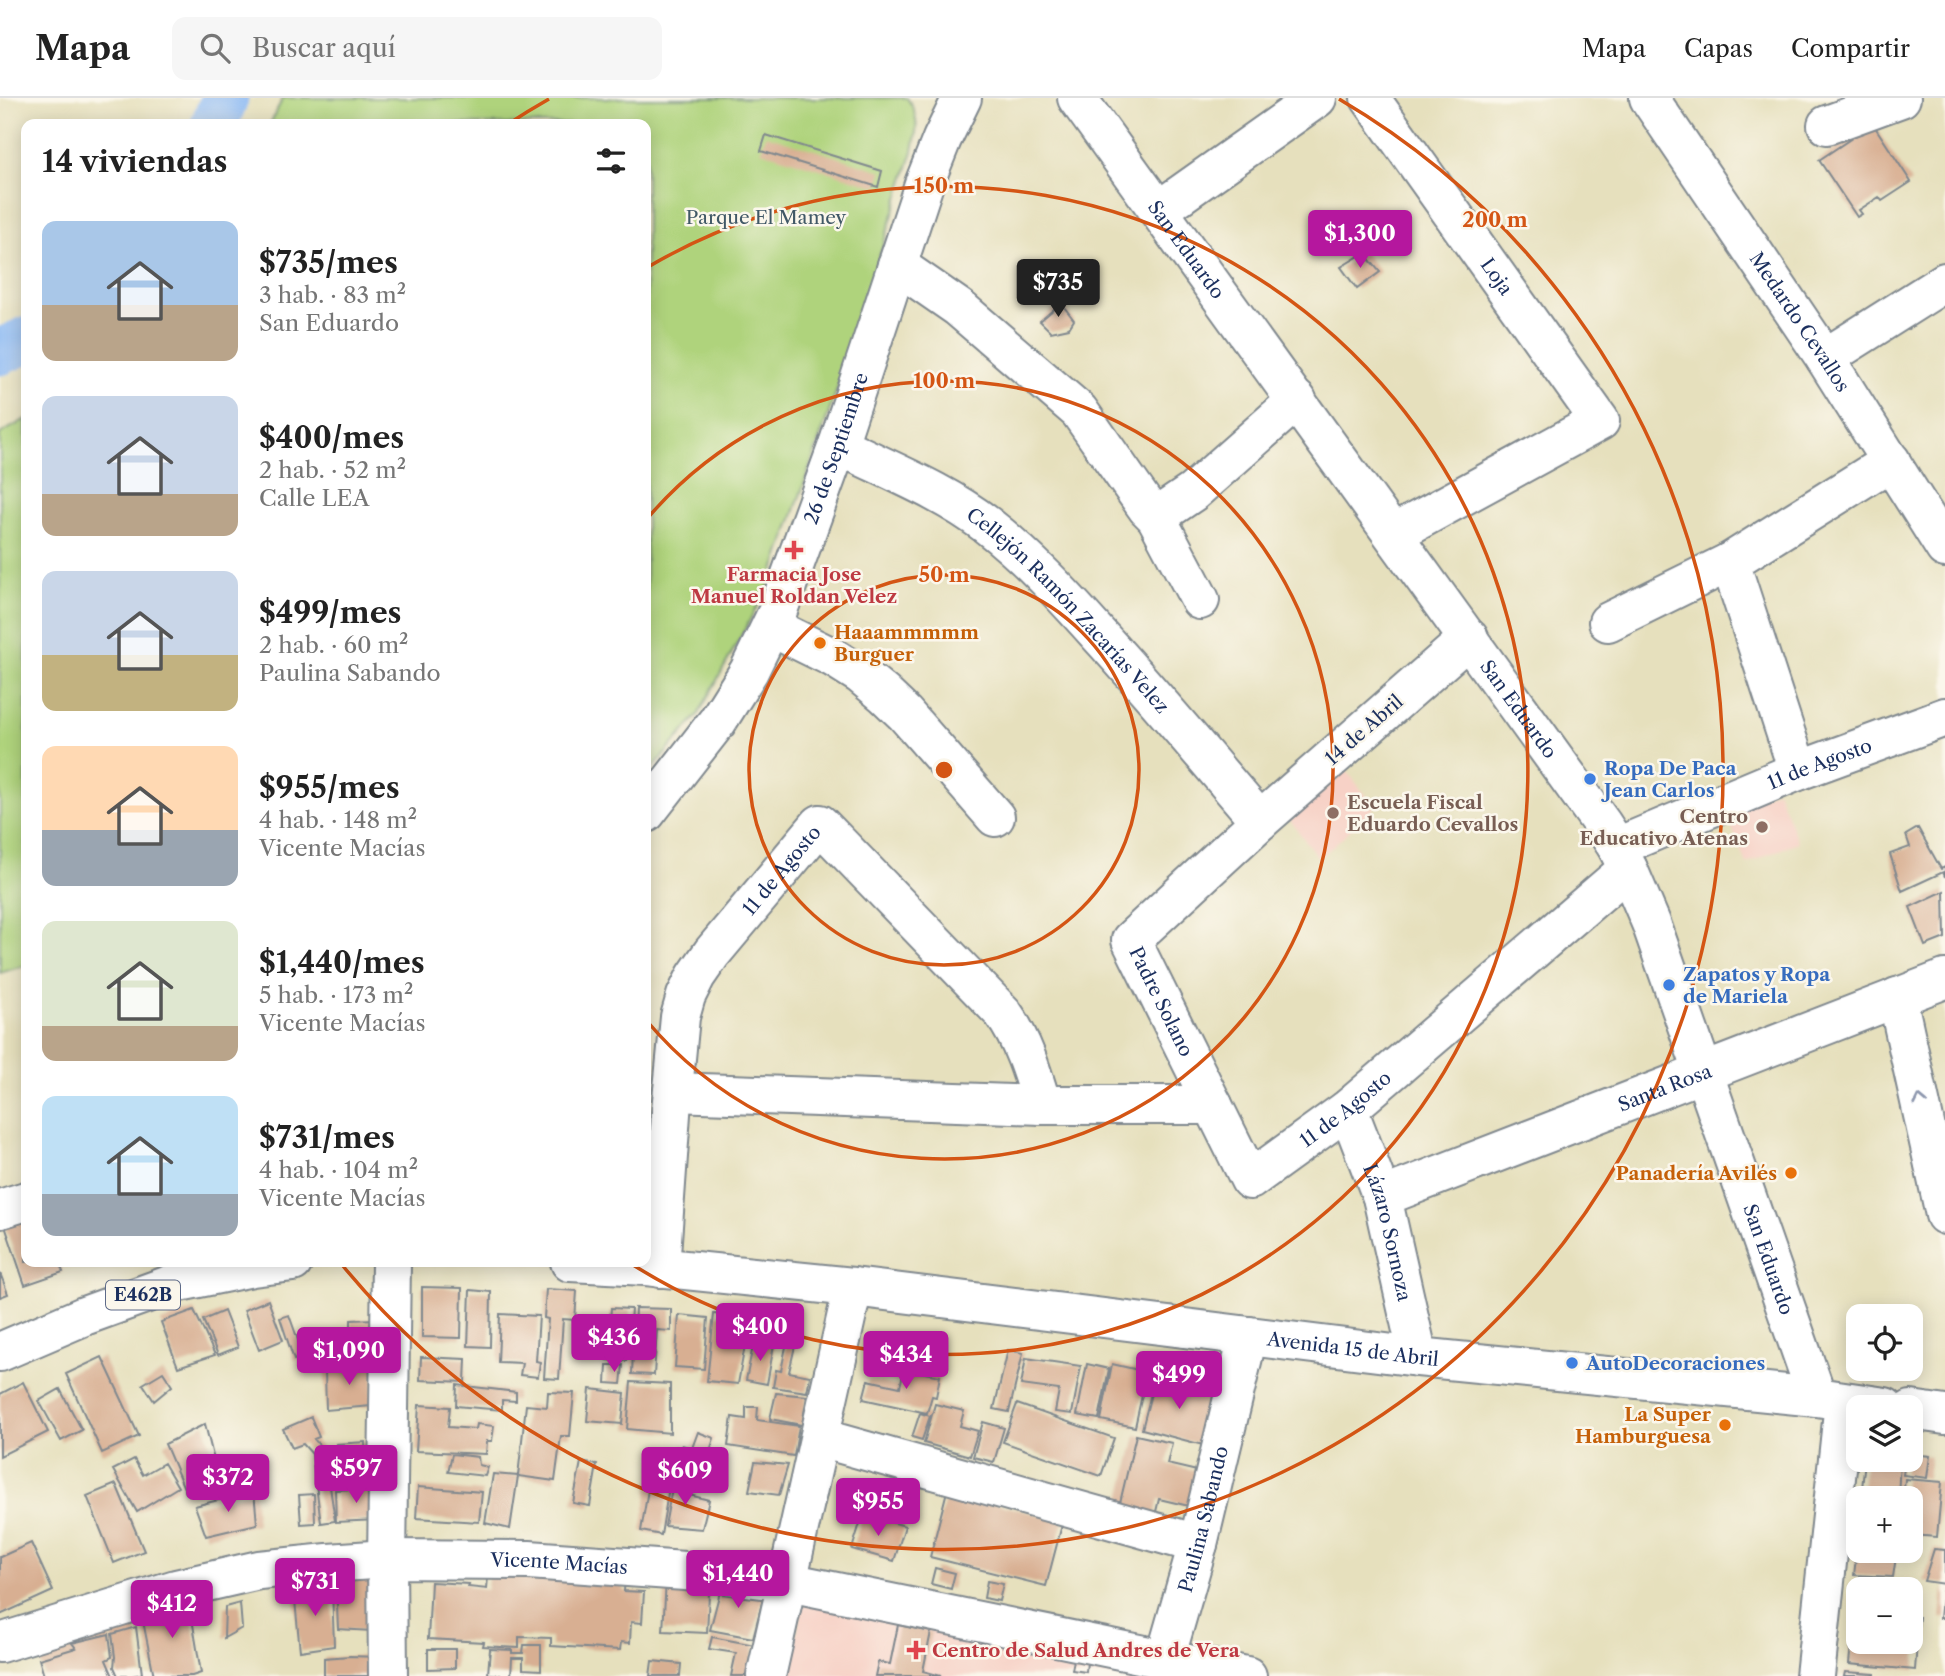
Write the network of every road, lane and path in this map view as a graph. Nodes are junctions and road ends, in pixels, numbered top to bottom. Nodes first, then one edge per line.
1 (1077, 98) edge
2 (1317, 98) edge
3 (1370, 98) edge
4 (1648, 98) edge
5 (1901, 98) edge
6 (959, 99) edge
7 (1827, 125) dead end
8 (1159, 210) junction
9 (897, 265) junction
10 (1945, 282) edge
11 (1825, 358) junction
12 (1297, 400) junction
13 (838, 445) junction
14 (1891, 461) junction
15 (1156, 517) junction
16 (1393, 534) junction
17 (1945, 548) edge
18 (1730, 562) junction
19 (1200, 600) dead end
20 (1608, 622) dead end
21 (771, 626) junction
22 (1469, 638) junction
23 (1945, 717) edge
24 (1798, 771) junction
25 (651, 807) edge
26 (995, 817) dead end
27 (1260, 821) junction
28 (1623, 858) junction
29 (1945, 979) edge
30 (1897, 997) junction
31 (1704, 1072) junction
32 (663, 1096) edge
33 (1042, 1105) junction
34 (1213, 1105) junction
35 (1348, 1109) junction
36 (1937, 1142) edge
37 (1382, 1197) junction
38 (21, 1203) edge
39 (0, 1209) edge
40 (1945, 1214) edge
41 (655, 1255) edge
42 (253, 1267) edge
43 (391, 1267) edge
44 (853, 1287) junction
45 (1248, 1336) junction
46 (0, 1352) edge
47 (1418, 1357) junction
48 (1830, 1400) junction
49 (1846, 1402) edge
50 (1923, 1412) edge
51 (1945, 1415) edge
52 (820, 1438) junction
53 (1198, 1544) junction
54 (387, 1559) junction
55 (788, 1582) junction
56 (0, 1643) edge
57 (1156, 1664) edge
58 (388, 1676) edge
59 (766, 1676) edge
60 (1247, 1676) edge
61 (1815, 1676) edge

1 - 8 street, San Eduardo
2 - 8 street
3 - 16 street, Loja
4 - 11 street, Medardo Cevallos
5 - 7 street
6 - 9 street, 26 de Septiembre
8 - 12 street, San Eduardo
9 - 13 street, 26 de Septiembre
9 - 15 street
10 - 11 street
11 - 14 street, Medardo Cevallos
12 - 15 street
12 - 16 street, San Eduardo
13 - 21 street, 26 de Septiembre
13 - 27 street, Cellejón Ramón Zacarías Velez
14 - 17 street, Medardo Cevallos
14 - 18 street
15 - 19 street
16 - 22 street, San Eduardo
18 - 20 street
18 - 24 street
21 - 25 street, 26 de Septiembre
21 - 26 street
22 - 27 street, 14 de Abril
22 - 28 street, San Eduardo
23 - 24 street, 11 de Agosto
24 - 28 street, 11 de Agosto
27 - 34 street, Padre Solano
28 - 31 street, San Eduardo
28 - 35 street, 11 de Agosto
29 - 30 street, Santa Rosa
30 - 31 street, Santa Rosa
36 -> 30 street
31 - 37 street, Santa Rosa
31 - 48 street, San Eduardo
32 - 33 street
32 - 33 street, 11 de Agosto
32 - 41 street, 11 de Agosto
33 - 34 street
34 - 35 street, 11 de Agosto
35 - 37 street, Lázaro Sornoza
36 - 40 street
37 - 47 street, Lázaro Sornoza
38 - 39 street
41 - 44 street, Avenida 15 de Abril
42 - 46 street, E462B
43 - 54 street
44 - 45 street, Avenida 15 de Abril
44 - 52 street
45 - 47 street, Avenida 15 de Abril
45 - 53 street, Paulina Sabando
47 - 48 street, Avenida 15 de Abril
48 - 49 street, Avenida 15 de Abril
48 - 61 street, San Eduardo
50 - 51 street
52 - 53 street
52 - 55 street
53 - 57 street, Paulina Sabando
54 - 55 street, Vicente Macías
54 - 56 street, Vicente Macías
54 - 58 street
55 - 57 street, Vicente Macías
55 - 59 street
57 - 60 street, Vicente Macías

